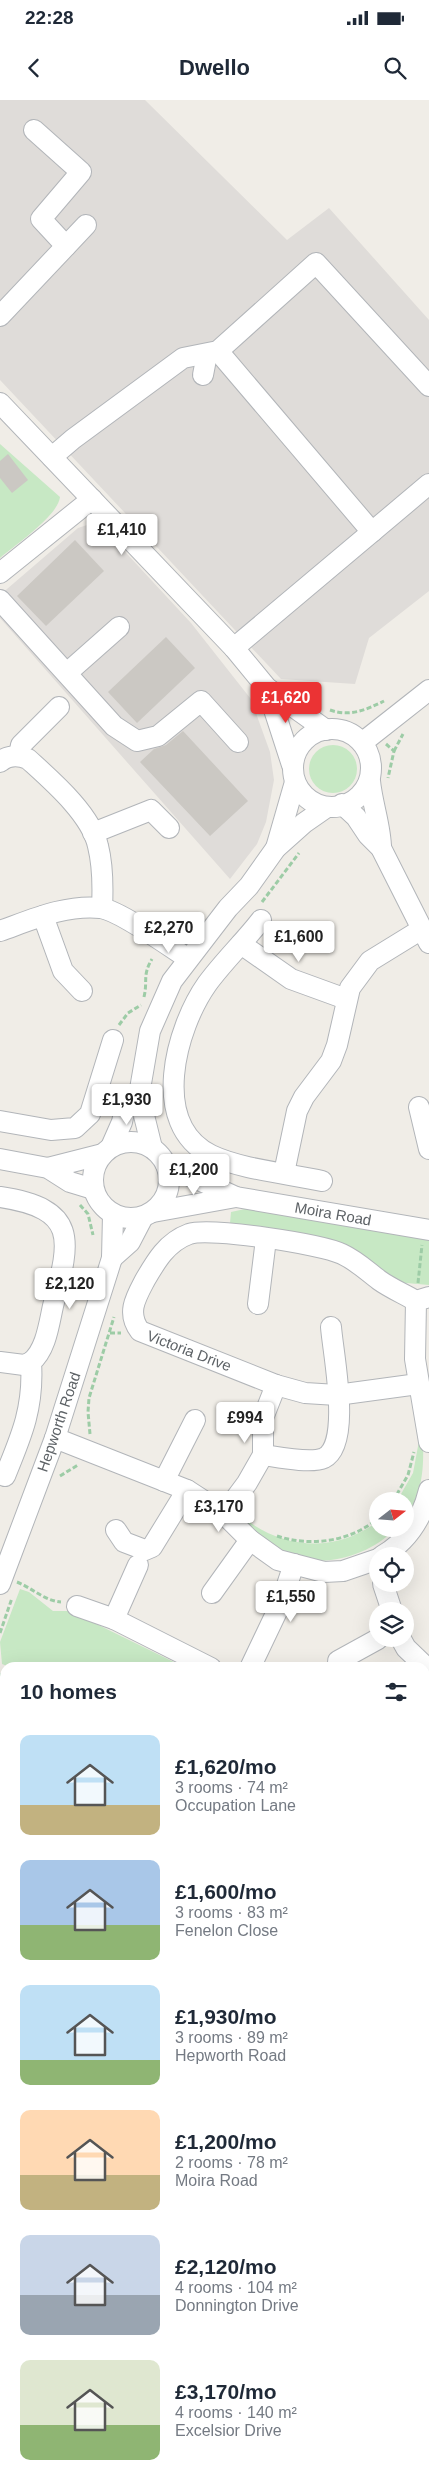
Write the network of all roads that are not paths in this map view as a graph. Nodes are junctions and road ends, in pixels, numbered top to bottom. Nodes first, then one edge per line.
1 (34, 130) dead end
2 (86, 225) dead end
3 (66, 246) junction
4 (0, 316) edge
5 (212, 352) junction
6 (203, 375) dead end
7 (429, 386) edge
8 (0, 403) edge
9 (52, 458) junction
10 (429, 484) edge
11 (92, 499) junction
12 (372, 532) junction
13 (0, 573) edge
14 (0, 600) edge
15 (119, 627) dead end
16 (234, 648) junction
17 (67, 673) junction
18 (267, 688) junction
19 (429, 690) edge
20 (59, 707) dead end
21 (326, 730) junction
22 (238, 742) dead end
23 (363, 742) junction
24 (19, 756) junction
25 (0, 762) edge
26 (293, 774) junction
27 (378, 783) junction
28 (335, 806) junction
29 (169, 828) dead end
30 (94, 834) junction
31 (276, 848) junction
32 (381, 848) junction
33 (102, 908) junction
34 (261, 912) road end
35 (43, 916) junction
36 (0, 932) edge
37 (425, 936) edge
38 (242, 944) junction
39 (187, 958) junction
40 (82, 991) dead end
41 (346, 999) junction
42 (113, 1040) road end
43 (139, 1095) junction
44 (419, 1107) dead end
45 (0, 1121) edge
46 (152, 1148) junction
47 (429, 1149) edge
48 (107, 1150) junction
49 (0, 1160) edge
50 (166, 1165) junction
51 (48, 1168) junction
52 (284, 1172) junction
53 (322, 1181) dead end
54 (93, 1189) junction
55 (0, 1197) edge
56 (236, 1197) junction
57 (148, 1214) junction
58 (112, 1215) junction
59 (427, 1230) edge
60 (266, 1239) junction
61 (112, 1258) junction
62 (422, 1299) edge
63 (258, 1304) dead end
64 (331, 1327) dead end
65 (0, 1362) edge
66 (31, 1362) junction
67 (276, 1384) junction
68 (418, 1384) junction
69 (337, 1395) junction
70 (195, 1420) dead end
71 (425, 1436) edge
72 (55, 1438) junction
73 (262, 1455) junction
74 (5, 1476) dead end
75 (164, 1481) junction
76 (187, 1490) junction
77 (427, 1504) edge
78 (224, 1514) junction
79 (116, 1530) dead end
80 (250, 1540) junction
81 (394, 1547) edge
82 (294, 1564) junction
83 (369, 1564) edge
84 (138, 1565) dead end
85 (1, 1581) edge
86 (212, 1593) dead end
87 (77, 1606) road end
88 (114, 1619) junction
89 (369, 1644) edge
90 (405, 1647) edge
91 (338, 1661) dead end
92 (199, 1662) edge
93 (253, 1662) edge
94 (421, 1662) edge

1 - 3 street
2 - 3 street
3 - 4 street
5 - 6 street
5 - 7 street
5 - 9 street
5 - 12 street
8 - 9 street
9 - 11 street
10 - 12 street
11 - 13 street
11 - 16 street
12 - 16 street
14 - 17 street
15 - 17 street
16 - 18 street
17 - 22 street
18 - 21 street
18 - 26 street
19 - 23 street
20 - 24 street
21 - 23 street
21 - 26 street
23 - 27 street
24 - 25 street
24 - 30 street
26 - 28 street
26 - 31 street
27 - 28 street
27 - 32 street
28 - 31 street
28 - 32 street
29 - 30 street
30 - 33 street
31 - 39 street
32 - 37 street
33 - 35 street
33 - 39 street
34 - 38 street
35 - 36 street
35 - 40 street
37 - 41 street
38 - 41 street
38 - 52 street
39 - 43 street
41 - 52 street
42 - 45 street
43 - 46 street
43 - 48 street
44 - 47 street
46 - 48 street
46 - 50 street
48 - 51 street
48 - 54 street
49 - 51 street
50 - 56 street, Moira Road
50 - 57 street
51 - 54 street
52 - 53 street
54 - 58 street
55 - 66 street
56 - 57 street, Moira Road
56 - 59 street, Moira Road
57 - 58 street
57 - 61 street
58 - 61 street, Hepworth Road
60 - 62 street, Victoria Drive
60 - 63 street
60 - 67 street, Victoria Drive
61 - 72 street, Hepworth Road
62 - 68 street
64 - 69 street
65 - 66 street
66 - 74 street
67 - 69 street, Victoria Drive
67 - 73 street
68 - 69 street, Victoria Drive
68 - 71 street
69 - 73 street
70 - 75 street
72 - 75 street
72 - 85 street, Hepworth Road
73 - 78 street
75 - 76 street
76 - 78 street
76 - 79 street
77 - 81 street
78 - 80 street
80 - 82 street
80 - 86 street
82 - 83 street
82 - 93 street
84 - 88 street
87 - 88 street
88 - 92 street
89 - 91 street
90 - 94 street

